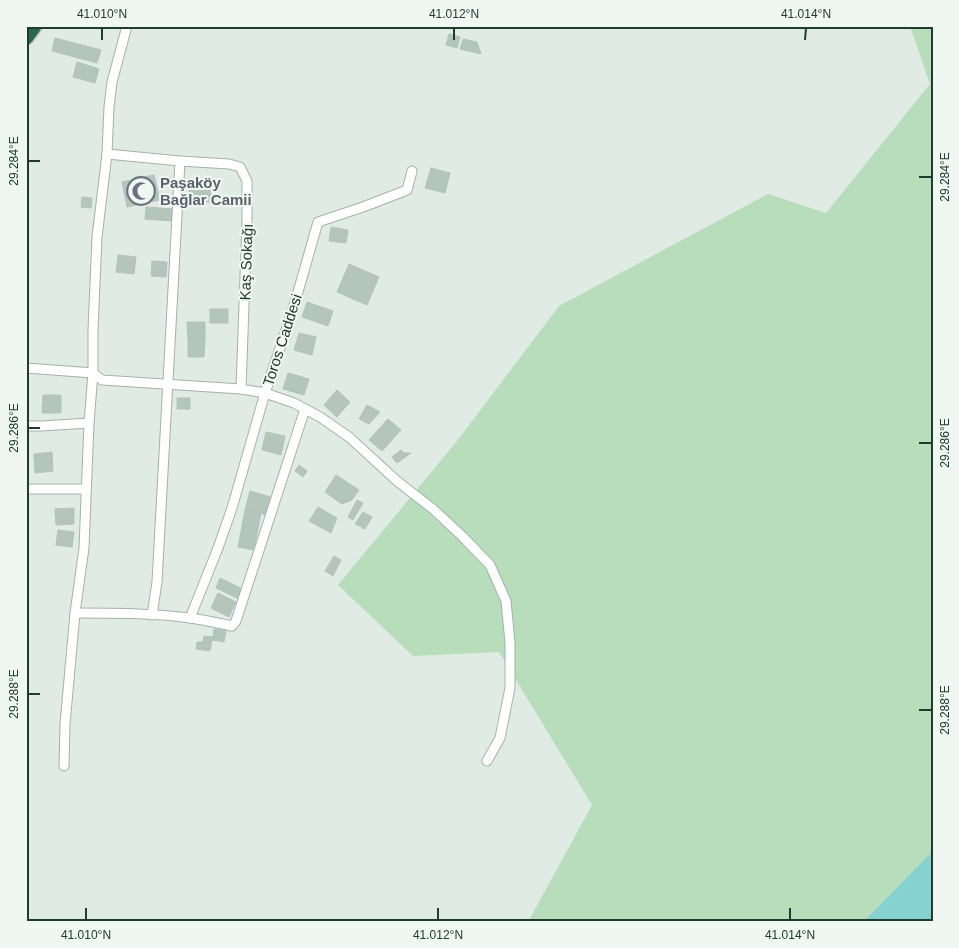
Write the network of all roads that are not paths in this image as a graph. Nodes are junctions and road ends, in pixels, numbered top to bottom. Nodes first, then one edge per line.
1 (34, 26) edge
2 (127, 26) edge
3 (26, 37) edge
4 (107, 154) junction
5 (180, 161) junction
6 (412, 171) dead end
7 (26, 368) edge
8 (93, 373) junction
9 (168, 384) junction
10 (241, 389) junction
11 (265, 393) junction
12 (305, 409) junction
13 (89, 423) junction
14 (26, 426) edge
15 (26, 489) edge
16 (86, 489) junction
17 (75, 612) junction
18 (152, 615) junction
19 (190, 618) junction
20 (487, 761) dead end
21 (64, 766) dead end

1 - 3 highway
2 - 4 street
4 - 5 street
4 - 8 street
5 - 9 street
5 - 10 street, Kaş Sokağı
6 - 11 street, Toros Caddesi
7 - 8 street, Toros Caddesi
8 - 9 street, Toros Caddesi
8 - 13 street
9 - 10 street, Toros Caddesi
9 - 18 street
10 - 11 street, Toros Caddesi
11 - 12 street
11 - 19 street
12 - 19 street
12 - 20 street
13 - 14 street
13 - 16 street
15 - 16 street
16 - 17 street
17 - 18 street
17 - 21 street
18 - 19 street

